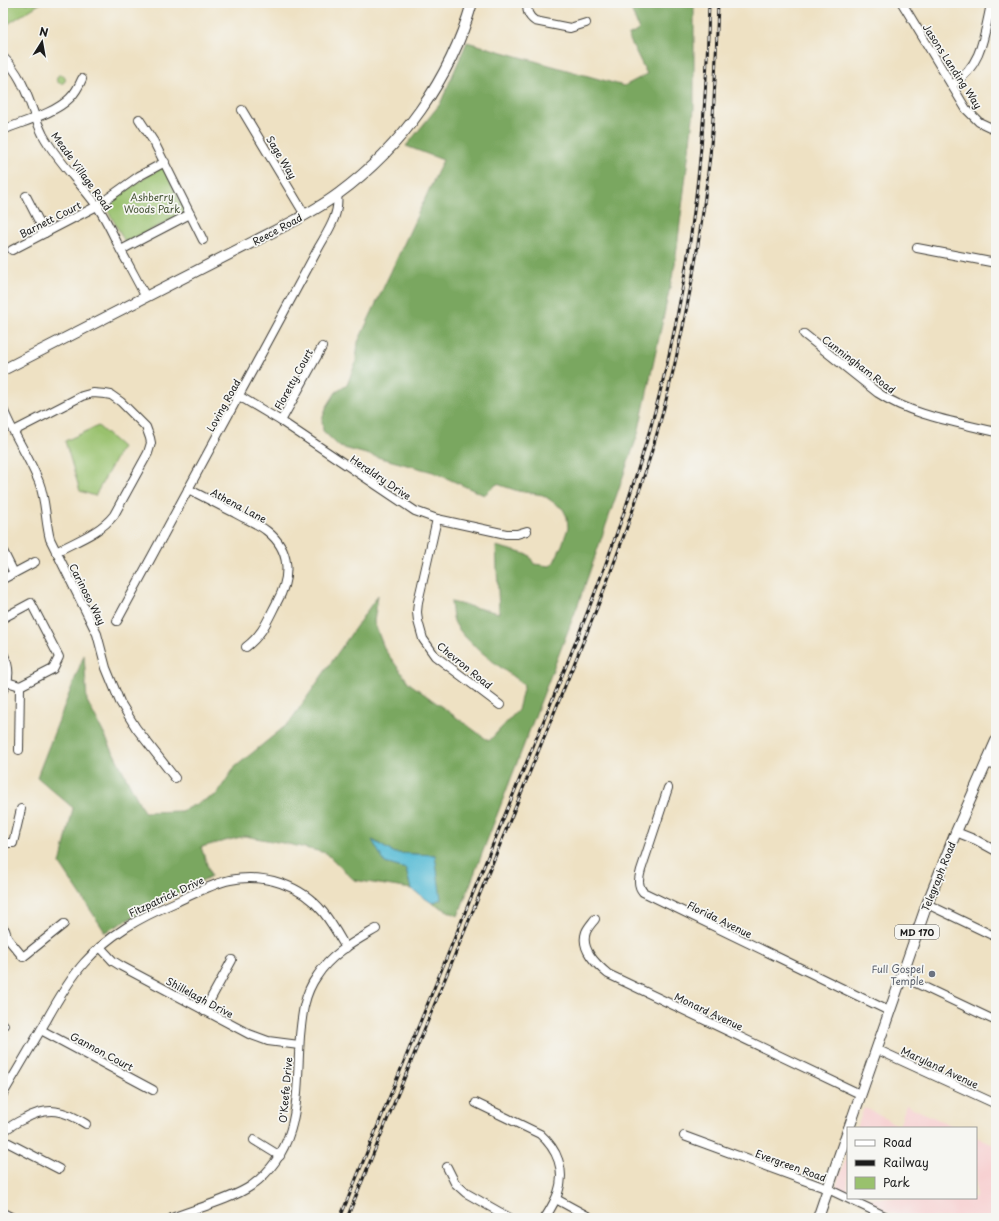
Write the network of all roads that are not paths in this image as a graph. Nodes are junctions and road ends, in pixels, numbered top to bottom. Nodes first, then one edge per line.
1 (472, 3) edge
2 (528, 3) edge
3 (902, 3) edge
4 (991, 4) dead end
5 (586, 23) dead end
6 (3, 57) edge
7 (82, 79) dead end
8 (952, 85) junction
9 (242, 110) dead end
10 (35, 118) junction
11 (139, 119) dead end
12 (3, 130) edge
13 (996, 130) edge
14 (164, 162) junction
15 (337, 195) junction
16 (26, 196) dead end
17 (97, 206) junction
18 (190, 214) junction
19 (305, 215) junction
20 (45, 233) junction
21 (203, 240) dead end
22 (917, 248) dead end
23 (12, 250) dead end
24 (121, 250) junction
25 (996, 263) edge
26 (146, 297) junction
27 (804, 334) dead end
28 (322, 347) dead end
29 (3, 370) edge
30 (239, 396) junction
31 (3, 409) edge
32 (281, 421) junction
33 (14, 431) junction
34 (996, 432) edge
35 (188, 489) junction
36 (436, 518) junction
37 (527, 531) dead end
38 (3, 551) edge
39 (56, 552) junction
40 (35, 562) dead end
41 (14, 573) junction
42 (3, 578) edge
43 (3, 618) edge
44 (117, 621) dead end
45 (246, 647) dead end
46 (3, 653) edge
47 (7, 682) junction
48 (20, 686) junction
49 (3, 690) edge
50 (500, 705) dead end
51 (996, 741) edge
52 (19, 750) dead end
53 (991, 765) edge
54 (175, 778) dead end
55 (668, 788) dead end
56 (21, 809) dead end
57 (956, 832) junction
58 (3, 843) edge
59 (996, 851) edge
60 (927, 904) junction
61 (594, 919) dead end
62 (64, 924) dead end
63 (376, 929) dead end
64 (3, 930) edge
65 (996, 937) edge
66 (100, 947) junction
67 (346, 948) junction
68 (232, 960) dead end
69 (901, 976) junction
70 (204, 1011) junction
71 (889, 1011) junction
72 (996, 1021) edge
73 (41, 1030) junction
74 (299, 1045) junction
75 (876, 1049) junction
76 (153, 1090) dead end
77 (3, 1094) edge
78 (860, 1094) junction
79 (476, 1103) dead end
80 (996, 1104) edge
81 (86, 1124) dead end
82 (849, 1127) edge
83 (3, 1132) edge
84 (847, 1132) edge
85 (684, 1136) dead end
86 (3, 1140) edge
87 (254, 1140) dead end
88 (280, 1156) junction
89 (447, 1167) dead end
90 (59, 1169) dead end
91 (828, 1189) junction
92 (847, 1198) edge
93 (556, 1199) junction
94 (849, 1199) edge
95 (3, 1213) edge
96 (13, 1218) edge
97 (172, 1218) edge
98 (510, 1218) edge
99 (545, 1218) edge
100 (591, 1218) edge
101 (818, 1218) edge
102 (890, 1218) edge

1 - 15 main road, Reece Road
2 - 5 street
3 - 8 street, Jasons Landing Way
4 - 8 street
6 - 10 street, Meade Village Road
7 - 10 street
8 - 13 street, Jasons Landing Way
9 - 19 street, Sage Way
10 - 12 street
10 - 17 street, Meade Village Road
11 - 14 street
14 - 17 street, Barnett Court
14 - 18 street
15 - 19 main road, Reece Road
15 - 30 street, Loving Road
16 - 20 street
17 - 20 street, Barnett Court
17 - 24 street, Meade Village Road
18 - 21 street
18 - 24 street
19 - 26 main road, Reece Road
20 - 23 street, Barnett Court
22 - 25 street
24 - 26 street, Meade Village Road
26 - 29 main road, Reece Road
27 - 34 street, Cunningham Road
28 - 32 street, Floretty Court
30 - 32 street, Heraldry Drive
30 - 35 street, Loving Road
31 - 33 street, Carinoso Way
32 - 36 street, Heraldry Drive
33 - 39 street, Carinoso Way
33 - 39 street
35 - 44 street, Loving Road
35 - 45 street, Athena Lane
36 - 37 street, Heraldry Drive
36 - 50 street, Chevron Road
38 - 41 street
39 - 54 street, Carinoso Way
40 - 41 street
41 - 42 street
43 - 48 street
46 - 47 street
47 - 48 street
47 - 49 street
48 - 52 street
51 - 53 main road, Telegraph Road / MD 170
53 - 57 main road, Telegraph Road / MD 170
55 - 71 street, Florida Avenue
56 - 58 street
57 - 59 street
57 - 60 main road, Telegraph Road / MD 170
60 - 65 street
60 - 69 main road, Telegraph Road / MD 170
61 - 78 street, Monard Avenue
62 - 64 street
63 - 67 street, O'Keefe Drive
66 - 67 street, Fitzpatrick Drive
66 - 70 street, Shillelagh Drive
66 - 73 street, Fitzpatrick Drive
67 - 74 street, O'Keefe Drive
68 - 70 street
69 - 71 main road, Telegraph Road / MD 170
69 - 72 street
70 - 74 street, Shillelagh Drive
71 - 75 main road, Telegraph Road / MD 170
73 - 76 street, Gannon Court
73 - 77 street, Fitzpatrick Drive
74 - 88 street, O'Keefe Drive
75 - 78 main road, Telegraph Road / MD 170
75 - 80 street, Maryland Avenue
78 - 82 main road, Telegraph Road / MD 170
79 - 93 street
81 - 83 street
84 - 91 main road, Telegraph Road / MD 170
85 - 91 street, Evergreen Road
86 - 90 street
87 - 88 street
88 - 97 street, O'Keefe Drive
89 - 98 street
91 - 92 street, Evergreen Road
91 - 101 main road, Telegraph Road / MD 170
93 - 99 street
93 - 100 street
94 - 102 street, Evergreen Road
95 - 96 street

